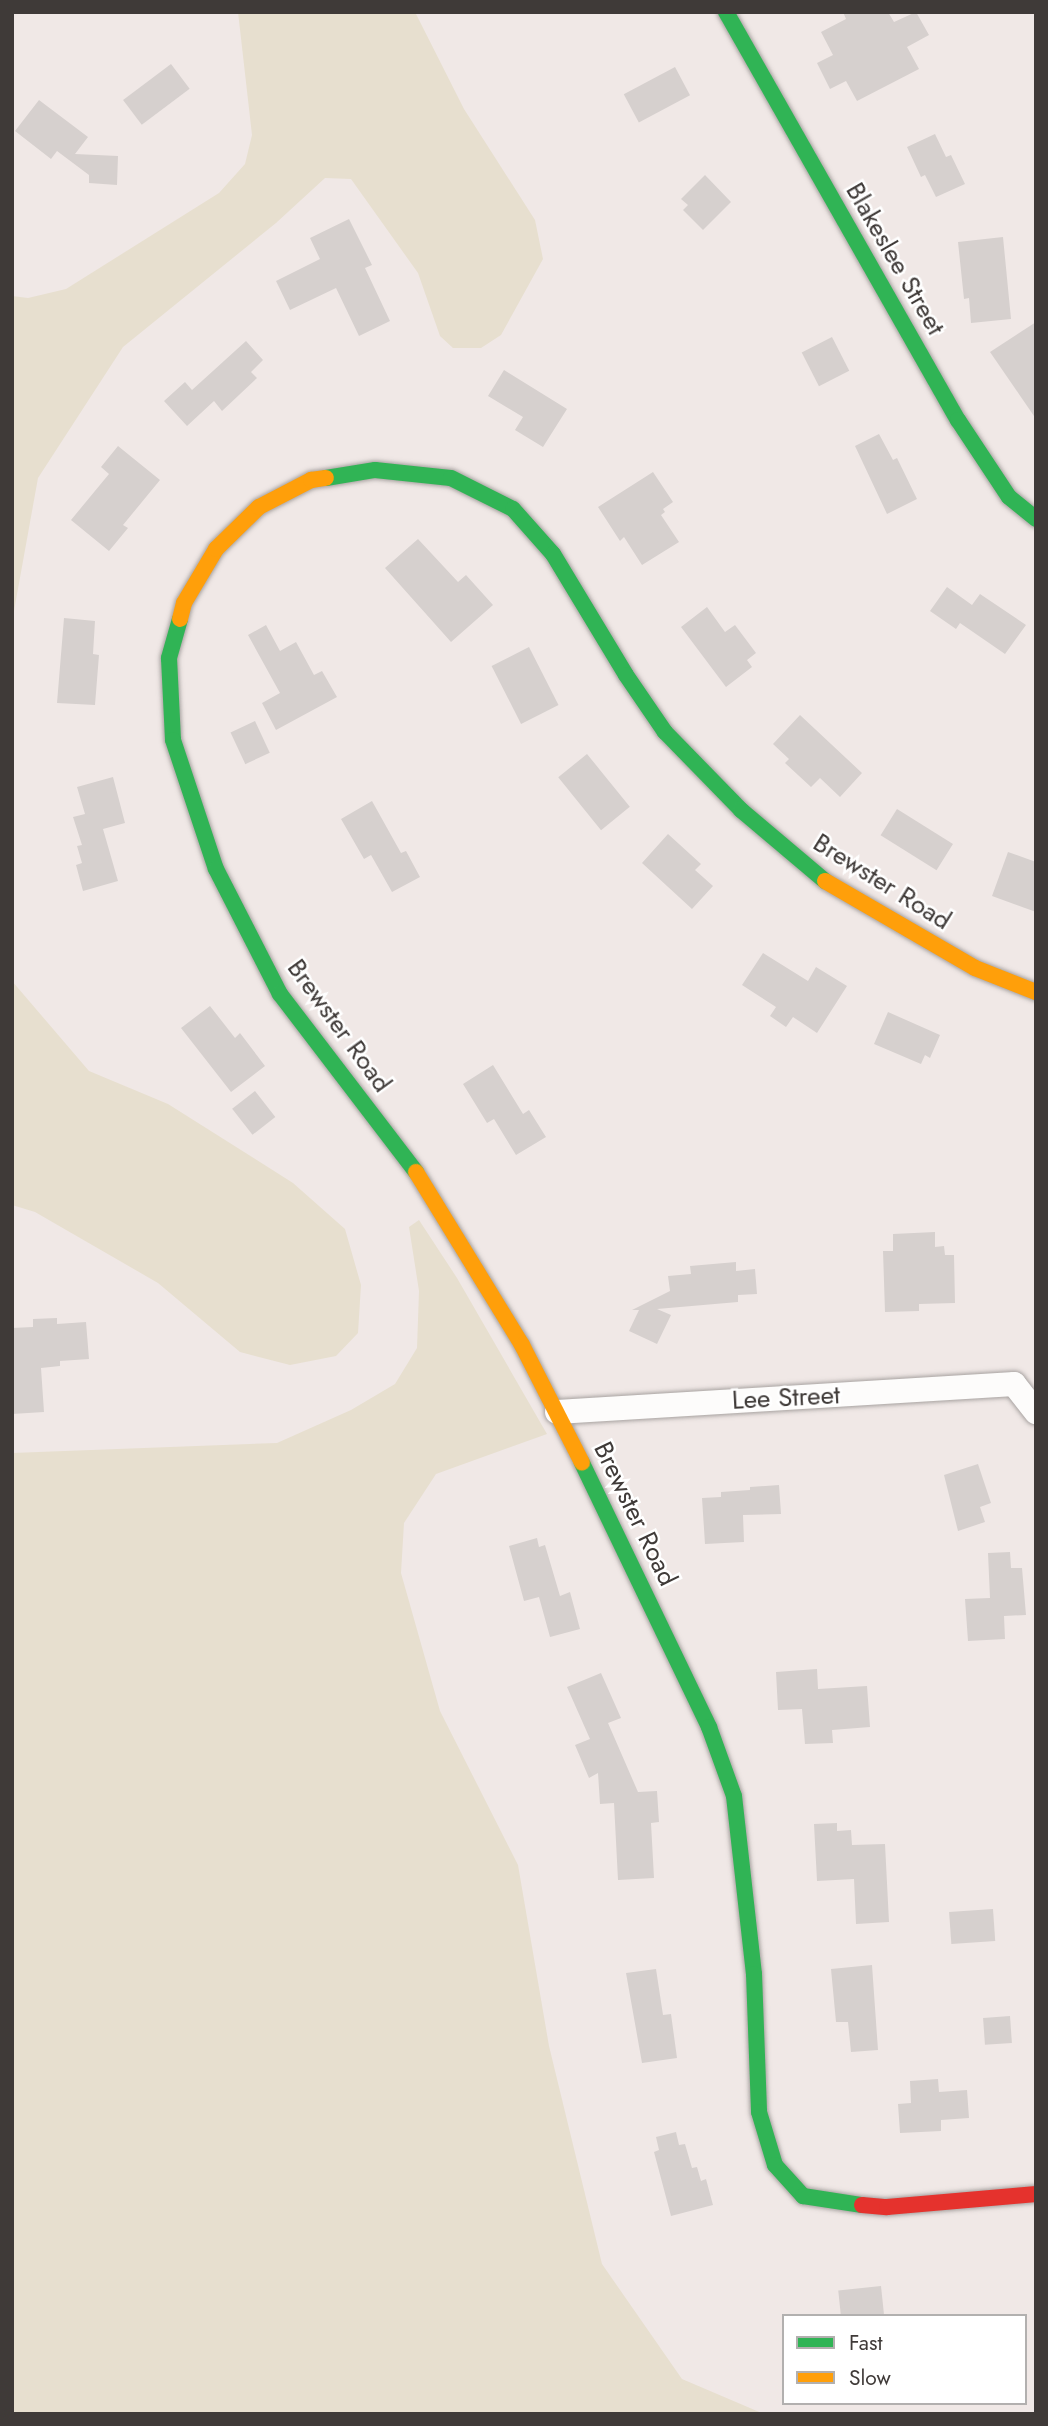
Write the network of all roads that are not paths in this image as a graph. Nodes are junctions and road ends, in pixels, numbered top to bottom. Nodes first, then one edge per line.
1 (726, 12) edge
2 (1036, 519) edge
3 (1036, 992) edge
4 (557, 1412) junction
5 (1036, 1412) edge
6 (1036, 2194) edge

1 - 2 street, Blakeslee Street
3 - 4 street, Brewster Road
4 - 5 street, Lee Street
4 - 6 street, Brewster Road

